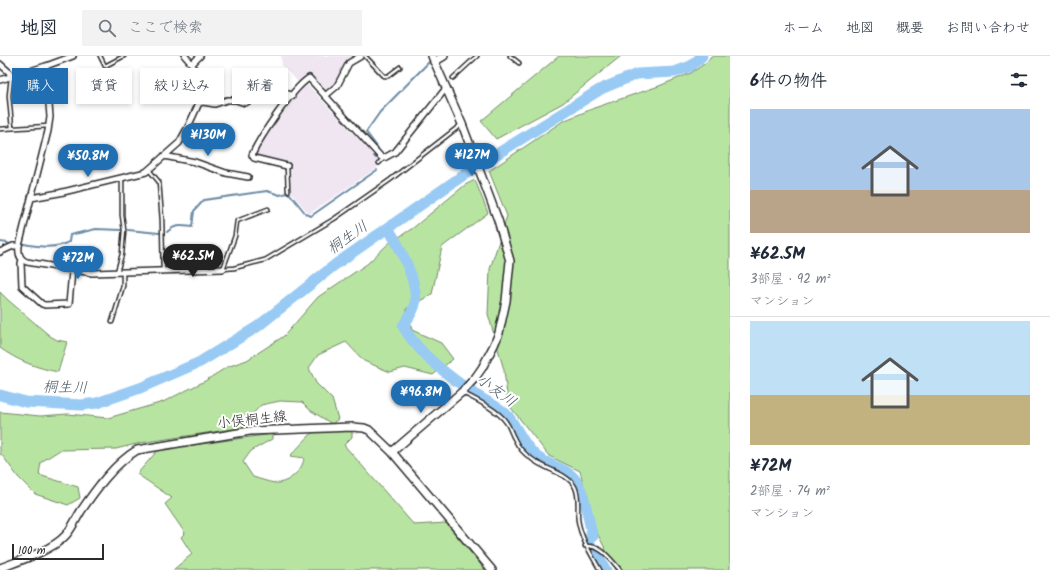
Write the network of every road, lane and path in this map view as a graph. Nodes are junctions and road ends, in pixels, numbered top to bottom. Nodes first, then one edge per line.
1 (73, 56) edge
2 (100, 56) edge
3 (124, 56) edge
4 (185, 56) edge
5 (200, 56) edge
6 (361, 56) edge
7 (365, 56) edge
8 (444, 56) edge
9 (477, 56) edge
10 (510, 56) edge
11 (433, 59) edge
12 (519, 62) dead end
13 (0, 64) edge
14 (192, 64) junction
15 (46, 66) junction
16 (400, 67) dead end
17 (40, 68) edge
18 (193, 68) edge
19 (12, 77) junction
20 (453, 78) dead end
21 (0, 80) edge
22 (447, 89) junction
23 (292, 96) junction
24 (325, 96) junction
25 (224, 101) edge
26 (199, 104) edge
27 (462, 125) junction
28 (49, 126) junction
29 (12, 128) junction
30 (0, 130) edge
31 (164, 156) junction
32 (384, 158) junction
33 (379, 164) dead end
34 (287, 166) joint
35 (149, 170) junction
36 (248, 177) dead end
37 (122, 178) junction
38 (288, 191) dead end
39 (31, 198) junction
40 (268, 210) dead end
41 (19, 246) junction
42 (0, 252) edge
43 (22, 260) junction
44 (223, 269) junction
45 (72, 271) junction
46 (163, 271) junction
47 (117, 272) junction
48 (124, 272) junction
49 (112, 322) dead end
50 (464, 389) junction
51 (392, 452) junction
52 (586, 546) junction
53 (0, 568) edge
54 (492, 570) edge
55 (600, 570) edge
56 (620, 570) edge

1 - 15 street
2 - 3 lane
4 - 14 street
5 - 14 street
6 - 24 street
7 - 16 lane
8 - 11 main road
9 - 20 lane
10 - 12 lane
11 - 22 main road
13 - 19 street
14 - 18 street
15 - 17 street
15 - 28 street
19 - 21 street
19 - 29 lane
22 - 27 main road
22 - 32 street
23 - 24 street
23 - 25 street
23 - 34 street
24 - 32 street
26 - 31 street
27 - 44 lane
27 - 50 main road
28 - 29 lane
28 - 39 street
29 - 30 lane
31 - 35 street
31 - 36 street
32 - 33 lane
34 - 38 lane
35 - 37 street
35 - 46 lane
37 - 39 street
37 - 47 lane
39 - 41 street
40 - 44 lane
41 - 42 street
41 - 43 street
43 - 45 street
43 - 45 street
44 - 46 street
45 - 47 street
46 - 48 street
47 - 48 street
48 - 49 lane
50 - 51 main road
50 - 52 lane
51 - 53 main road, 小俣桐生線
51 - 54 main road, 小俣桐生線
52 - 55 lane
52 - 56 lane

